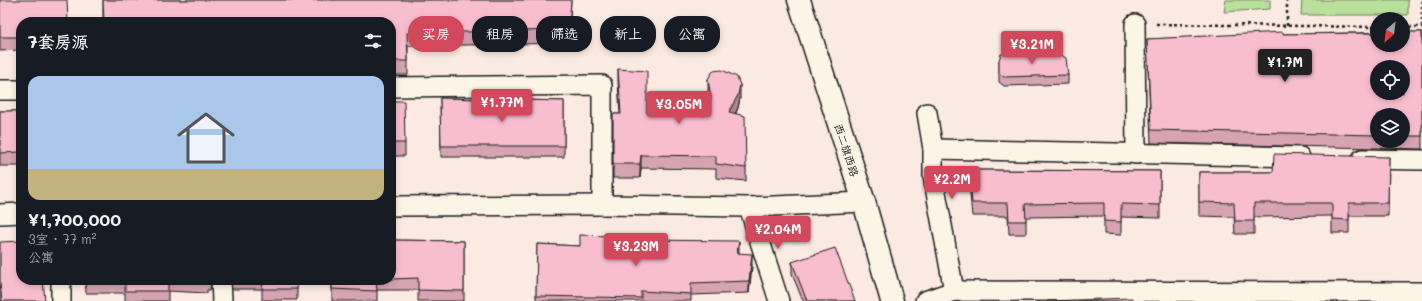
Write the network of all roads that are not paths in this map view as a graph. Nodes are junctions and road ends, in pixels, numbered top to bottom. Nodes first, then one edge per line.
1 (799, 0) edge
2 (1135, 24) road end
3 (396, 87) edge
4 (0, 90) edge
5 (16, 90) edge
6 (928, 113) dead end
7 (933, 150) junction
8 (1136, 154) junction
9 (1319, 158) edge
10 (1342, 158) edge
11 (1422, 160) edge
12 (864, 202) junction
13 (602, 205) junction
14 (396, 206) edge
15 (749, 207) junction
16 (16, 213) edge
17 (0, 214) edge
18 (61, 285) edge
19 (221, 285) edge
20 (954, 291) junction
21 (1422, 292) edge
22 (1015, 296) edge
23 (61, 301) edge
24 (222, 301) edge
25 (779, 301) edge
26 (892, 301) edge
27 (925, 301) edge

1 - 12 street, 西二旗西路
2 - 8 street
3 - 13 street
4 - 5 street
6 - 7 street
7 - 8 street
7 - 20 street
8 - 9 street
10 - 11 street
12 - 15 street
12 - 26 street, 西二旗西路
13 - 14 street
13 - 15 street
15 - 25 street
16 - 17 street
18 - 23 street
19 - 24 street
20 - 22 street
20 - 27 street
21 - 22 street

